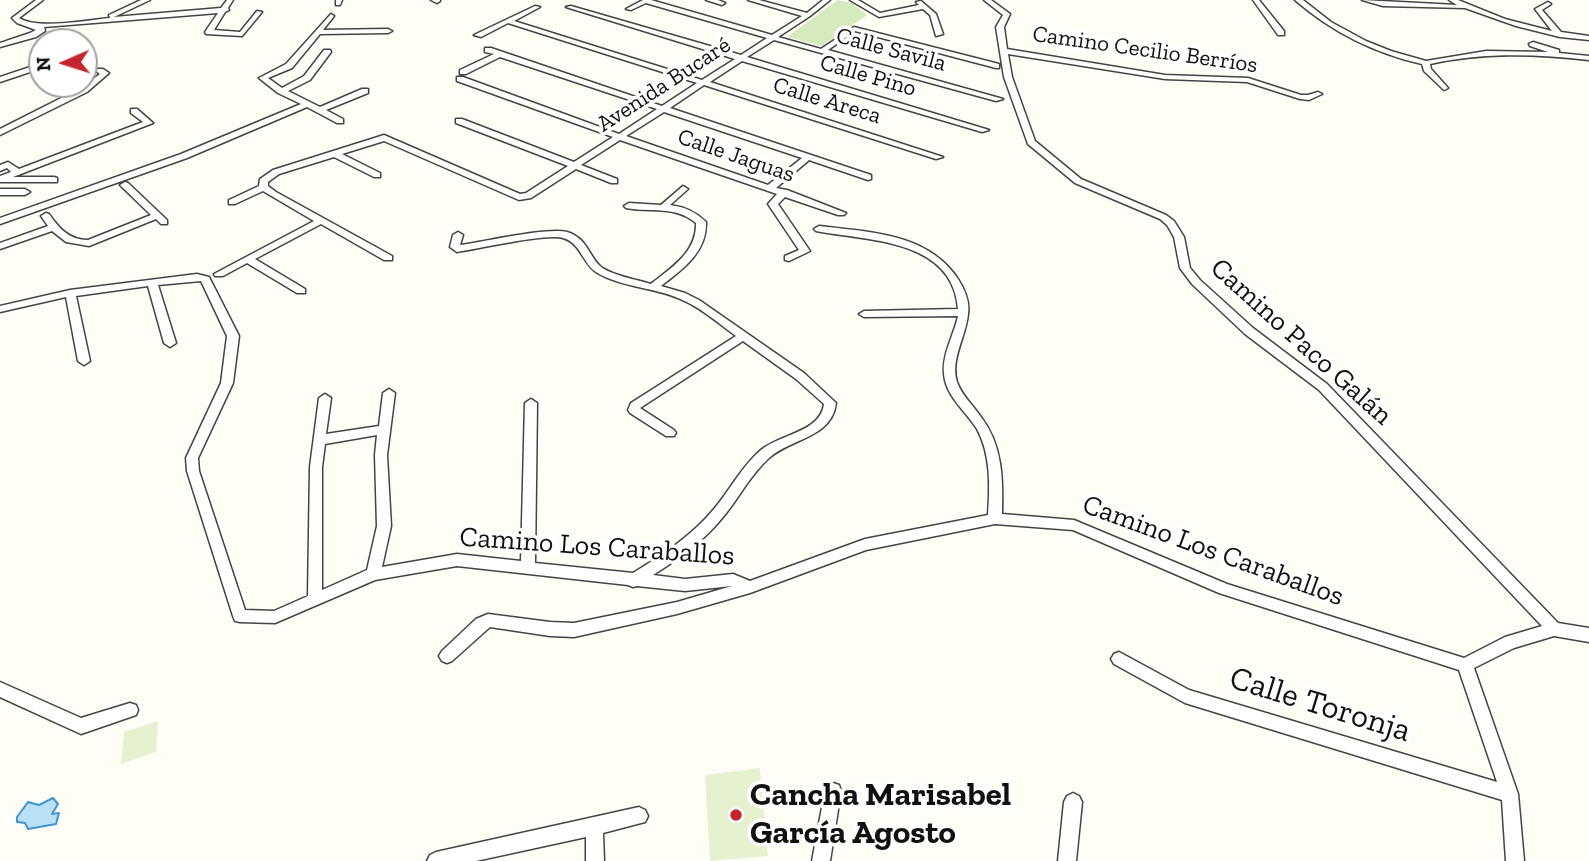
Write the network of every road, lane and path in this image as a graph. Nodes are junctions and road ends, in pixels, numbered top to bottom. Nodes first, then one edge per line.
1 (40, 0) edge
2 (147, 0) edge
3 (230, 0) edge
4 (647, 0) edge
5 (709, 0) edge
6 (751, 0) edge
7 (827, 0) edge
8 (853, 0) edge
9 (916, 0) edge
10 (987, 0) edge
11 (1255, 0) edge
12 (1298, 0) edge
13 (1365, 0) edge
14 (1452, 0) edge
15 (722, 3) dead end
16 (1548, 4) dead end
17 (925, 6) junction
18 (537, 7) dead end
19 (569, 7) dead end
20 (1467, 7) junction
21 (226, 9) junction
22 (629, 9) dead end
23 (259, 12) dead end
24 (808, 15) junction
25 (331, 16) dead end
26 (107, 18) junction
27 (508, 21) junction
28 (36, 26) junction
29 (318, 32) junction
30 (388, 32) dead end
31 (1281, 33) dead end
32 (939, 34) dead end
33 (478, 35) dead end
34 (1560, 35) junction
35 (773, 38) junction
36 (1589, 38) edge
37 (1533, 44) dead end
38 (0, 46) edge
39 (488, 50) dead end
40 (822, 51) junction
41 (1006, 51) junction
42 (327, 52) dead end
43 (500, 54) junction
44 (1561, 55) junction
45 (1589, 58) edge
46 (740, 59) junction
47 (1426, 63) junction
48 (996, 66) dead end
49 (28, 70) edge
50 (100, 71) dead end
51 (0, 80) edge
52 (704, 82) junction
53 (1444, 88) dead end
54 (281, 90) junction
55 (365, 91) dead end
56 (1318, 94) dead end
57 (999, 99) dead end
58 (308, 104) junction
59 (664, 108) junction
60 (320, 110) junction
61 (134, 111) dead end
62 (340, 121) dead end
63 (459, 121) dead end
64 (985, 131) dead end
65 (0, 132) edge
66 (620, 137) junction
67 (372, 142) joint
68 (335, 154) junction
69 (939, 156) dead end
70 (808, 157) junction
71 (573, 166) junction
72 (0, 167) edge
73 (17, 173) junction
74 (377, 175) dead end
75 (868, 177) dead end
76 (0, 179) edge
77 (54, 180) dead end
78 (614, 181) dead end
79 (125, 185) dead end
80 (263, 185) junction
81 (771, 187) junction
82 (683, 189) dead end
83 (0, 192) edge
84 (25, 192) dead end
85 (784, 192) junction
86 (519, 197) joint
87 (232, 202) dead end
88 (665, 205) junction
89 (629, 206) dead end
90 (841, 213) dead end
91 (46, 216) dead end
92 (0, 221) edge
93 (320, 221) junction
94 (53, 227) junction
95 (819, 229) dead end
96 (458, 235) dead end
97 (0, 246) edge
98 (388, 258) dead end
99 (789, 258) dead end
100 (247, 259) junction
101 (219, 274) dead end
102 (152, 283) junction
103 (655, 286) junction
104 (301, 291) dead end
105 (70, 293) junction
106 (0, 309) edge
107 (964, 312) junction
108 (864, 314) dead end
109 (744, 336) junction
110 (170, 343) dead end
111 (84, 361) dead end
112 (389, 394) dead end
113 (325, 398) dead end
114 (531, 403) dead end
115 (383, 430) junction
116 (670, 433) dead end
117 (319, 440) junction
118 (995, 519) junction
119 (528, 567) junction
120 (373, 574) junction
121 (633, 581) junction
122 (750, 587) junction
123 (315, 599) junction
124 (240, 616) joint
125 (1554, 629) junction
126 (1589, 635) edge
127 (447, 656) dead end
128 (1119, 659) dead end
129 (1465, 665) junction
130 (0, 690) edge
131 (130, 710) dead end
132 (833, 791) dead end
133 (1510, 794) junction
134 (1073, 802) dead end
135 (639, 817) dead end
136 (594, 826) junction
137 (440, 860) edge
138 (595, 861) edge
139 (821, 861) edge
140 (1067, 861) edge
141 (1515, 861) edge

1 - 28 street
2 - 26 street
3 - 21 street
4 - 22 street
4 - 35 street, Calle Savila
5 - 15 street
6 - 24 street
7 - 24 street, Avenida Bucaré
8 - 17 street
9 - 17 street
10 - 41 street, Camino Paco Galán
11 - 31 street
12 - 47 street
13 - 20 street
14 - 20 street
16 - 34 street
17 - 32 street
18 - 27 street
19 - 46 street, Calle Pino
20 - 34 street
21 - 23 street
21 - 26 street
24 - 35 street, Avenida Bucaré
25 - 29 street
26 - 28 street
27 - 33 street
27 - 52 street, Calle Areca
28 - 38 street
29 - 30 street
29 - 54 street
34 - 36 street
35 - 40 street, Calle Savila
35 - 46 street, Avenida Bucaré
37 - 44 street
39 - 43 street
40 - 48 street
40 - 57 street, Calle Savila
41 - 56 street, Camino Cecilio Berríos
41 - 125 street, Camino Paco Galán
42 - 54 street
43 - 59 street
43 - 66 street, Calle Jaguas
44 - 45 street
44 - 47 street
46 - 52 street, Avenida Bucaré
46 - 64 street, Calle Pino
47 - 53 street
49 - 51 street
50 - 65 street
52 - 59 street, Avenida Bucaré
52 - 69 street, Calle Areca
54 - 58 street
55 - 60 street
58 - 60 street
58 - 92 street
59 - 66 street, Avenida Bucaré
59 - 70 street
60 - 62 street
61 - 73 street
63 - 71 street
66 - 71 street, Avenida Bucaré
66 - 81 street, Calle Jaguas
67 - 68 street
67 - 86 street
68 - 74 street
68 - 80 street
70 - 75 street
70 - 81 street
71 - 78 street
71 - 86 street, Avenida Bucaré
72 - 73 street
73 - 76 street
76 - 77 street
79 - 94 street
80 - 87 street
80 - 93 street
81 - 85 street, Calle Jaguas
82 - 88 street
83 - 84 street
85 - 90 street, Calle Jaguas
85 - 99 street
88 - 89 street
88 - 103 street
91 - 94 street
93 - 98 street
93 - 100 street
94 - 97 street
95 - 107 street
96 - 103 street
100 - 101 street
100 - 104 street
102 - 105 street
102 - 110 street
102 - 124 street
103 - 109 street
105 - 106 street
105 - 111 street
107 - 108 street
107 - 118 street
109 - 116 street
109 - 121 street
112 - 115 street
113 - 117 street
114 - 119 street
115 - 117 street
115 - 120 street
117 - 123 street
118 - 122 street, Camino Los Caraballos
118 - 129 street, Camino Los Caraballos
119 - 120 street, Camino Los Caraballos
119 - 121 street, Camino Los Caraballos
120 - 123 street, Camino Los Caraballos
121 - 122 street, Camino Los Caraballos
122 - 127 street
123 - 124 street, Camino Los Caraballos
125 - 126 street
125 - 129 street
128 - 133 street, Calle Toronja
129 - 133 street
130 - 131 street
132 - 139 street
133 - 141 street
134 - 140 street
135 - 136 street
136 - 137 street
136 - 138 street

